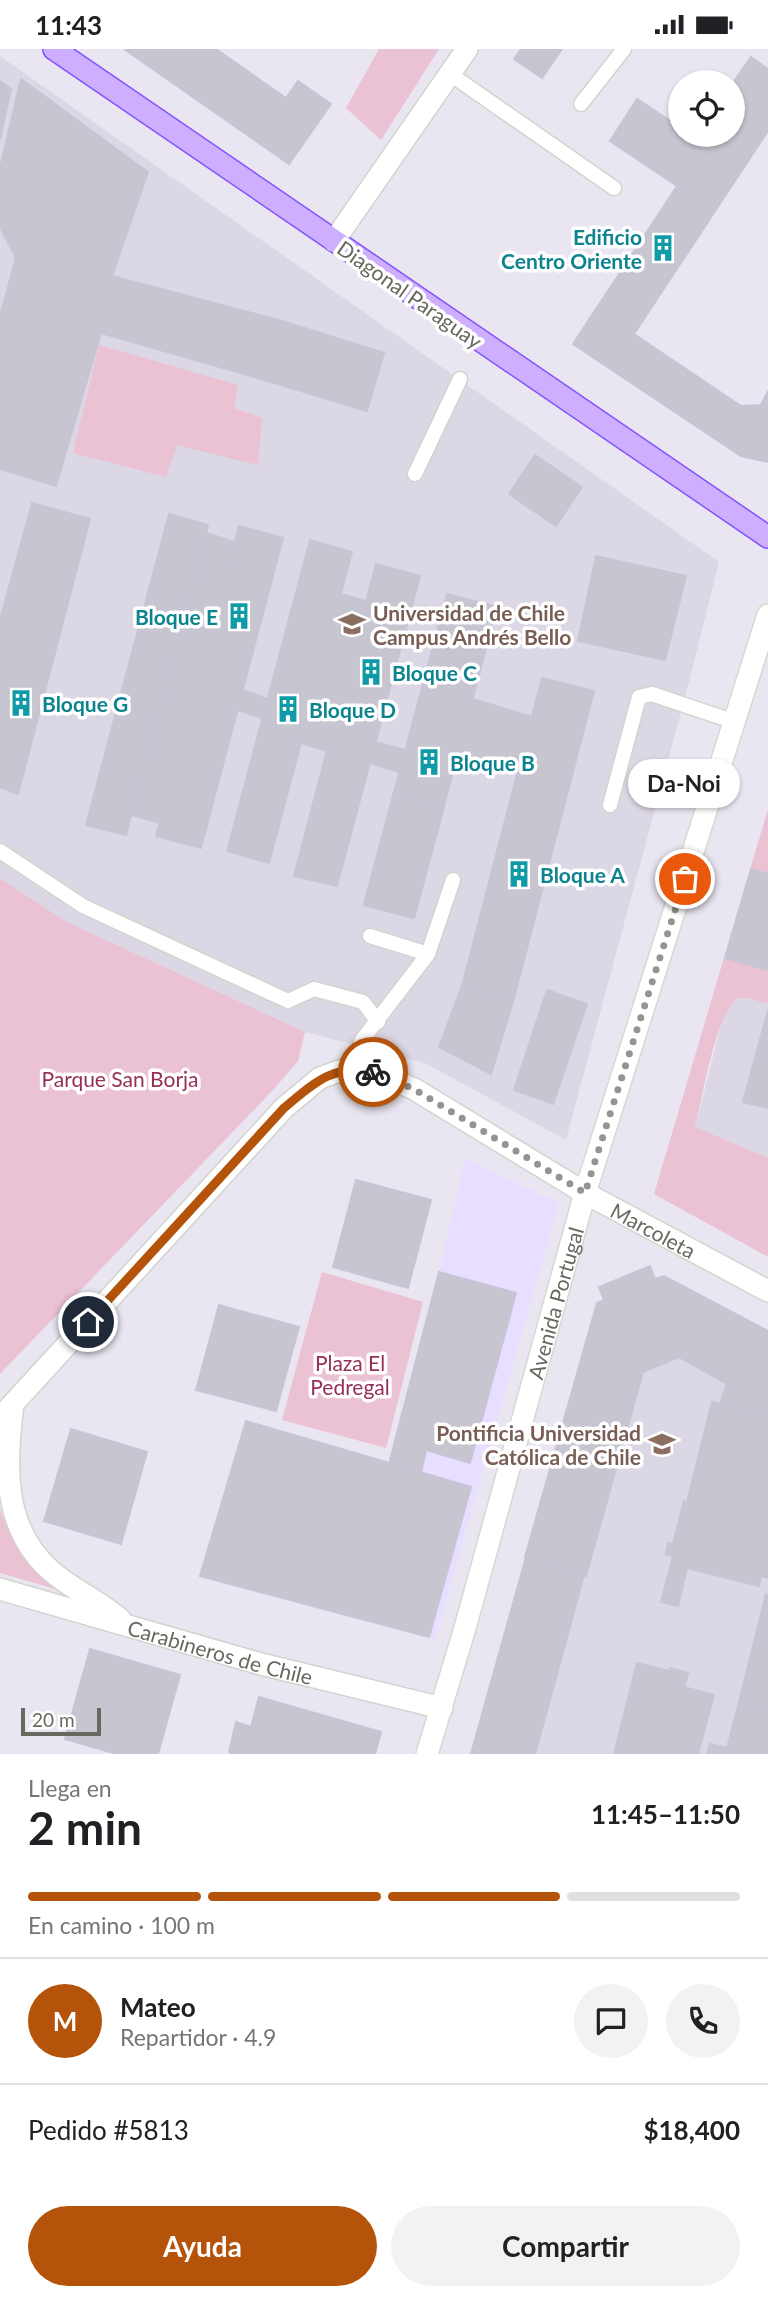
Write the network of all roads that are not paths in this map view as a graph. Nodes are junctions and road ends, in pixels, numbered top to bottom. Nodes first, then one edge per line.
1 (54, 49) edge
2 (467, 49) edge
3 (624, 49) edge
4 (450, 74) junction
5 (581, 104) dead end
6 (614, 188) dead end
7 (334, 241) junction
8 (460, 379) dead end
9 (415, 474) dead end
10 (768, 537) edge
11 (768, 615) edge
12 (734, 722) junction
13 (610, 805) dead end
14 (0, 851) edge
15 (453, 880) dead end
16 (370, 936) dead end
17 (428, 954) junction
18 (378, 1022) junction
19 (357, 1071) junction
20 (585, 1193) junction
21 (768, 1291) edge
22 (6, 1411) edge
23 (0, 1589) edge
24 (127, 1625) junction
25 (442, 1707) junction
26 (427, 1754) edge

1 - 7 main road, Diagonal Paraguay
2 - 4 street
3 - 5 lane
4 - 6 lane
4 - 7 street
7 - 10 main road, Diagonal Paraguay
8 - 9 lane
11 - 12 street, Avenida Portugal
12 - 13 lane
12 - 20 street, Avenida Portugal
14 - 18 lane
15 - 17 lane
16 - 17 lane
17 - 18 lane
18 - 19 lane
19 - 20 street, Marcoleta
19 - 22 street, Marcoleta
20 - 21 street, Marcoleta
20 - 25 street, Avenida Portugal
22 - 24 street
23 - 24 street, Carabineros de Chile
24 - 25 street, Carabineros de Chile
25 - 26 street, Avenida Portugal

